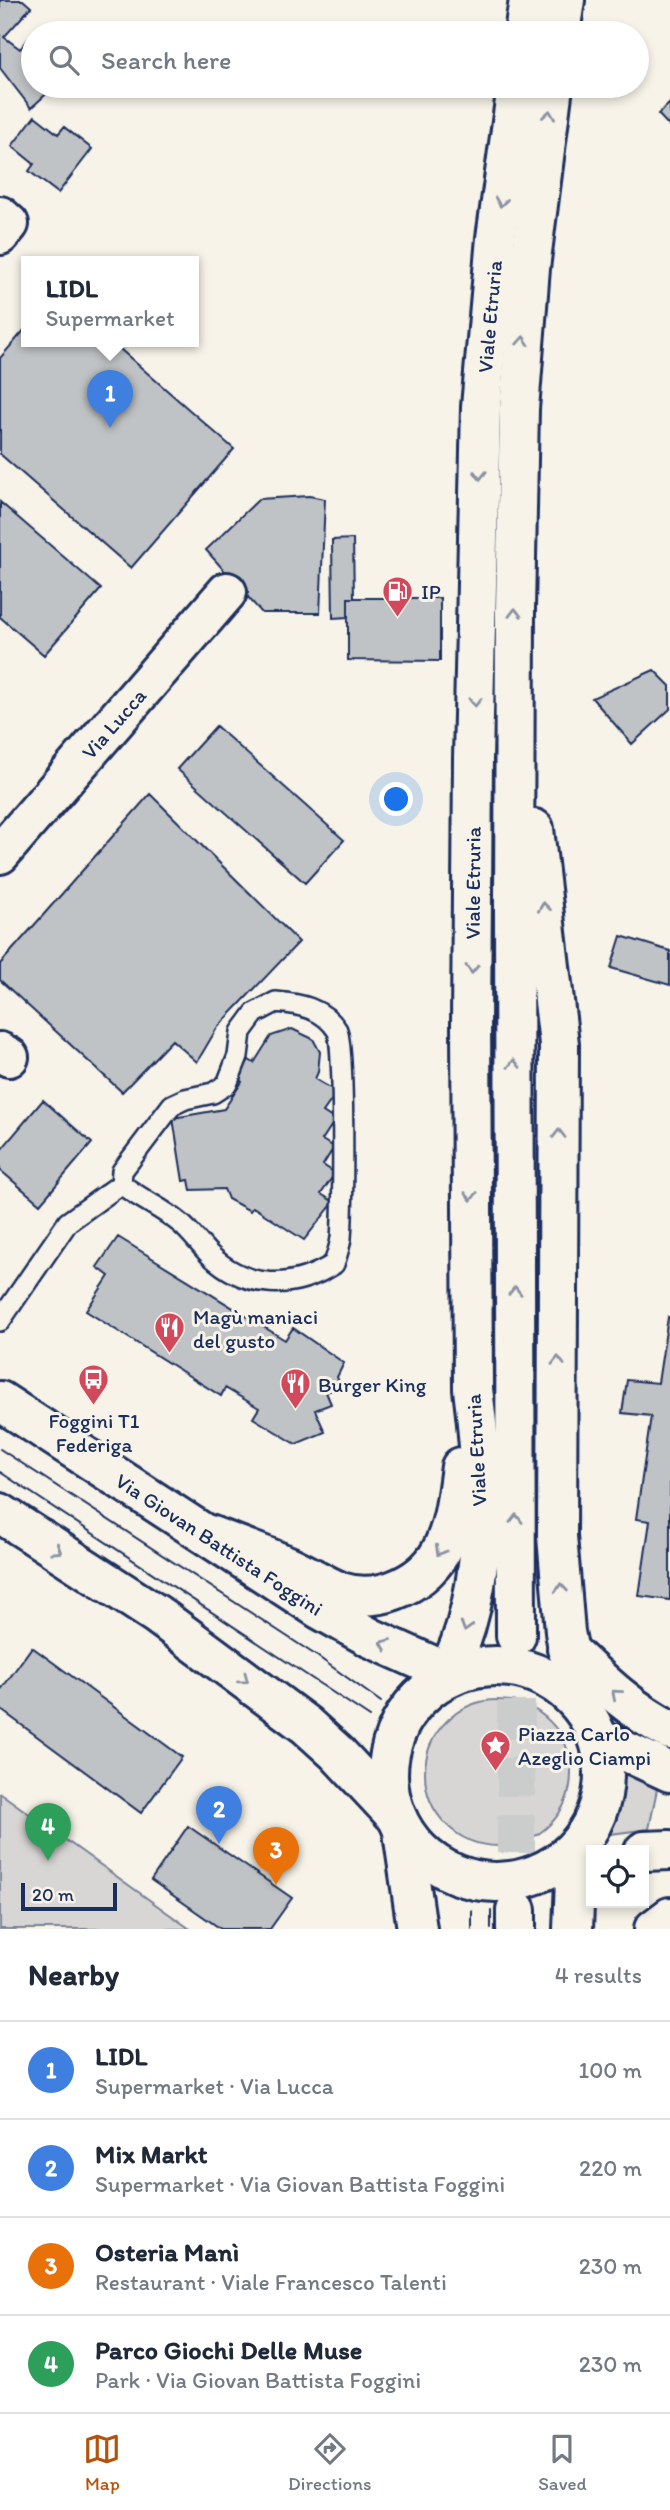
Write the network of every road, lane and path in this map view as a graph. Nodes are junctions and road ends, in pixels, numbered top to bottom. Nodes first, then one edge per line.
1 (529, 0) edge
2 (565, 0) edge
3 (526, 21) edge
4 (562, 21) edge
5 (515, 98) edge
6 (551, 98) edge
7 (0, 216) edge
8 (0, 235) edge
9 (227, 592) dead end
10 (516, 681) junction
11 (0, 854) edge
12 (121, 1184) junction
13 (0, 1321) edge
14 (473, 1389) junction
15 (0, 1401) edge
16 (0, 1513) edge
17 (209, 1535) junction
18 (516, 1636) tunnel mouth
19 (567, 1649) junction
20 (444, 1677) junction
21 (579, 1704) junction
22 (670, 1730) edge
23 (599, 1739) junction
24 (670, 1772) edge
25 (398, 1823) junction
26 (670, 1850) edge
27 (649, 1851) edge
28 (581, 1853) edge
29 (670, 1917) edge
30 (417, 1928) edge
31 (573, 1929) edge
32 (654, 1929) edge

1 - 3 main road
2 - 4 main road
5 -> 14 main road, Viale Etruria
10 -> 6 main road, Viale Etruria
7 - 8 main road
9 - 11 main road, Via Lucca
18 -> 10 main road, Viale Etruria
19 -> 10 main road, Viale Etruria
12 - 12 lane
12 - 13 lane
14 -> 17 main road
14 -> 20 main road, Viale Etruria
15 - 17 main road, Via Giovan Battista Foggini
16 -> 25 main road
20 -> 17 main road, Via Giovan Battista Foggini
19 - 21 main road, Viale Etruria
22 -> 19 main road
20 - 21 main road
20 - 25 main road
21 - 23 main road
23 - 24 main road
23 - 28 main road
25 - 28 main road
25 - 30 main road
26 - 27 main road
28 - 31 main road
29 - 32 main road

